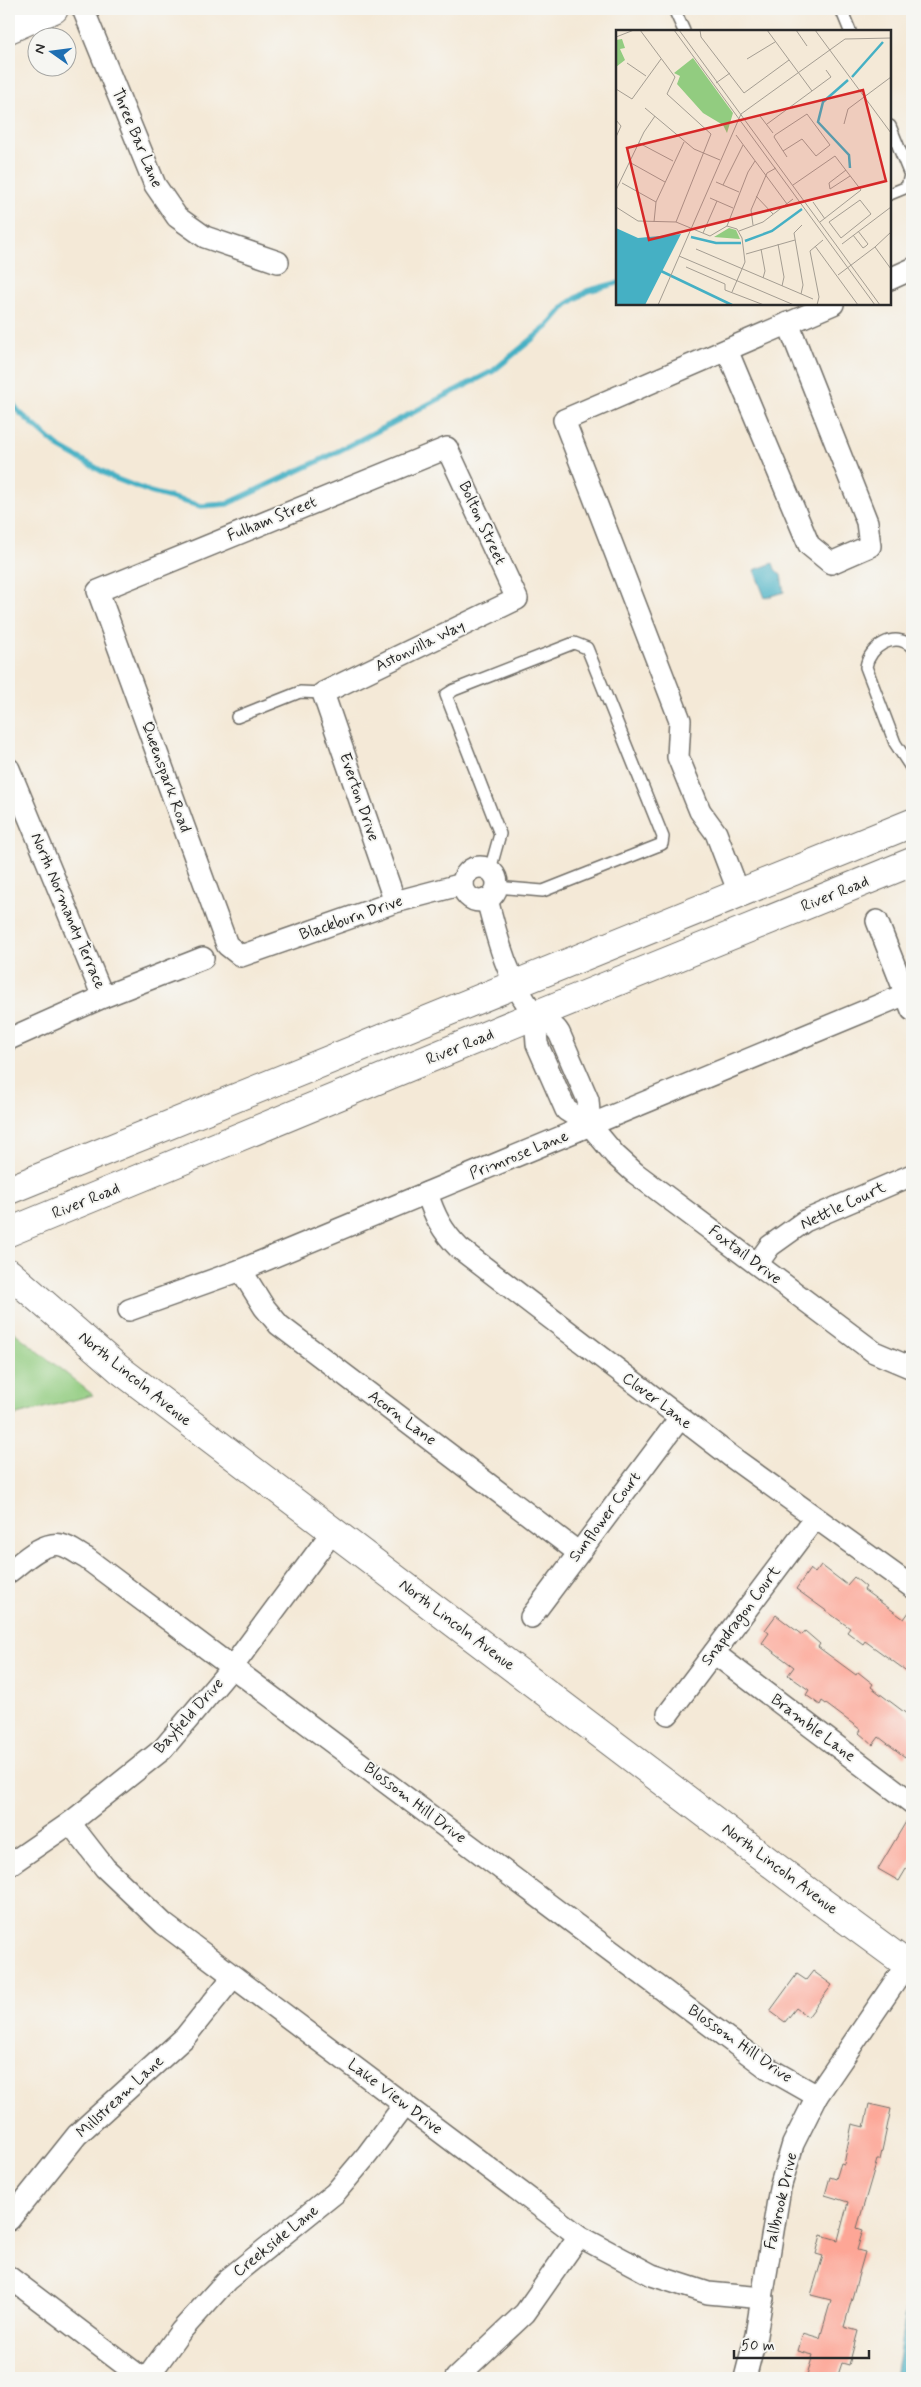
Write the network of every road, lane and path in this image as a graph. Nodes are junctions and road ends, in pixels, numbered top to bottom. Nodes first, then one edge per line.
1 (54, 9) edge
2 (83, 9) edge
3 (674, 9) edge
4 (841, 9) edge
5 (9, 29) edge
6 (684, 30) edge
7 (850, 30) edge
8 (891, 128) edge
9 (891, 194) edge
10 (278, 262) dead end
11 (912, 269) edge
12 (891, 279) edge
13 (830, 305) edge
14 (788, 323) junction
15 (727, 350) junction
16 (447, 448) joint
17 (98, 591) joint
18 (517, 599) joint
19 (912, 647) edge
20 (323, 693) junction
21 (237, 717) dead end
22 (910, 762) edge
23 (9, 769) edge
24 (912, 823) edge
25 (912, 862) edge
26 (463, 884) junction
27 (491, 886) junction
28 (740, 893) junction
29 (395, 902) junction
30 (878, 921) dead end
31 (241, 956) joint
32 (203, 958) dead end
33 (516, 984) junction
34 (103, 997) junction
35 (909, 1002) edge
36 (535, 1015) junction
37 (9, 1039) edge
38 (590, 1126) junction
39 (912, 1175) edge
40 (9, 1190) edge
41 (426, 1193) junction
42 (9, 1232) edge
43 (757, 1264) junction
44 (241, 1270) junction
45 (9, 1273) edge
46 (129, 1310) dead end
47 (912, 1368) edge
48 (680, 1418) junction
49 (815, 1518) junction
50 (333, 1531) junction
51 (579, 1552) junction
52 (9, 1572) edge
53 (912, 1587) edge
54 (531, 1617) dead end
55 (714, 1653) junction
56 (233, 1666) junction
57 (668, 1714) dead end
58 (912, 1803) edge
59 (70, 1823) junction
60 (9, 1865) edge
61 (910, 1963) edge
62 (233, 1977) junction
63 (817, 2096) junction
64 (405, 2104) junction
65 (9, 2220) edge
66 (579, 2236) junction
67 (9, 2277) edge
68 (763, 2298) junction
69 (142, 2378) edge
70 (147, 2378) edge
71 (456, 2378) edge
72 (745, 2378) edge

1 - 5 main road
2 - 10 street, Three Bar Lane
3 - 6 lane
4 - 7 lane
8 - 9 lane
11 - 12 street
13 - 14 street
14 - 15 street
14 - 15 street
15 - 28 street
16 - 17 street, Fulham Street
16 - 18 street, Bolton Street
17 - 31 street, Queenspark Road
18 - 20 street, Astonvilla Way
19 - 22 lane
20 - 21 lane
20 - 29 street, Everton Drive
23 - 34 street, North Normandy Terrace
24 - 28 main road
25 - 36 main road, River Road
26 - 27 street
26 - 27 street
26 - 29 street, Blackburn Drive
27 - 27 lane
27 - 33 street
28 - 33 main road
29 - 31 street, Blackburn Drive
30 - 35 street
32 - 34 street
33 - 36 street
33 - 40 main road
34 - 37 street
35 - 38 street, Primrose Lane
36 - 38 street, Foxtail Drive
36 - 42 main road, River Road
38 - 41 street, Primrose Lane
38 - 43 street, Foxtail Drive
39 - 43 street, Nettle Court
41 - 44 street, Primrose Lane
41 - 48 street, Clover Lane
43 - 47 street, Foxtail Drive
44 - 46 street, Primrose Lane
44 - 51 street, Acorn Lane
45 - 50 main road, North Lincoln Avenue
48 - 49 street, Clover Lane
48 - 51 street, Sunflower Court
49 - 53 street, Clover Lane
49 - 55 street, Snapdragon Court
50 - 56 street, Bayfield Drive
50 - 61 main road, North Lincoln Avenue
51 - 54 street, Sunflower Court
52 - 56 street, Blossom Hill Drive
55 - 57 street, Snapdragon Court
55 - 58 street, Bramble Lane
56 - 59 street, Bayfield Drive
56 - 63 street, Blossom Hill Drive
59 - 60 street, Bayfield Drive
59 - 62 street, Lake View Drive
61 - 63 street, Fallbrook Drive
62 - 64 street, Lake View Drive
62 - 65 street, Millstream Lane
63 - 68 street, Fallbrook Drive
64 - 66 street, Lake View Drive
64 - 70 street, Creekside Lane
66 - 68 street, Lake View Drive
66 - 71 street
67 - 69 street
68 - 72 street, Fallbrook Drive

